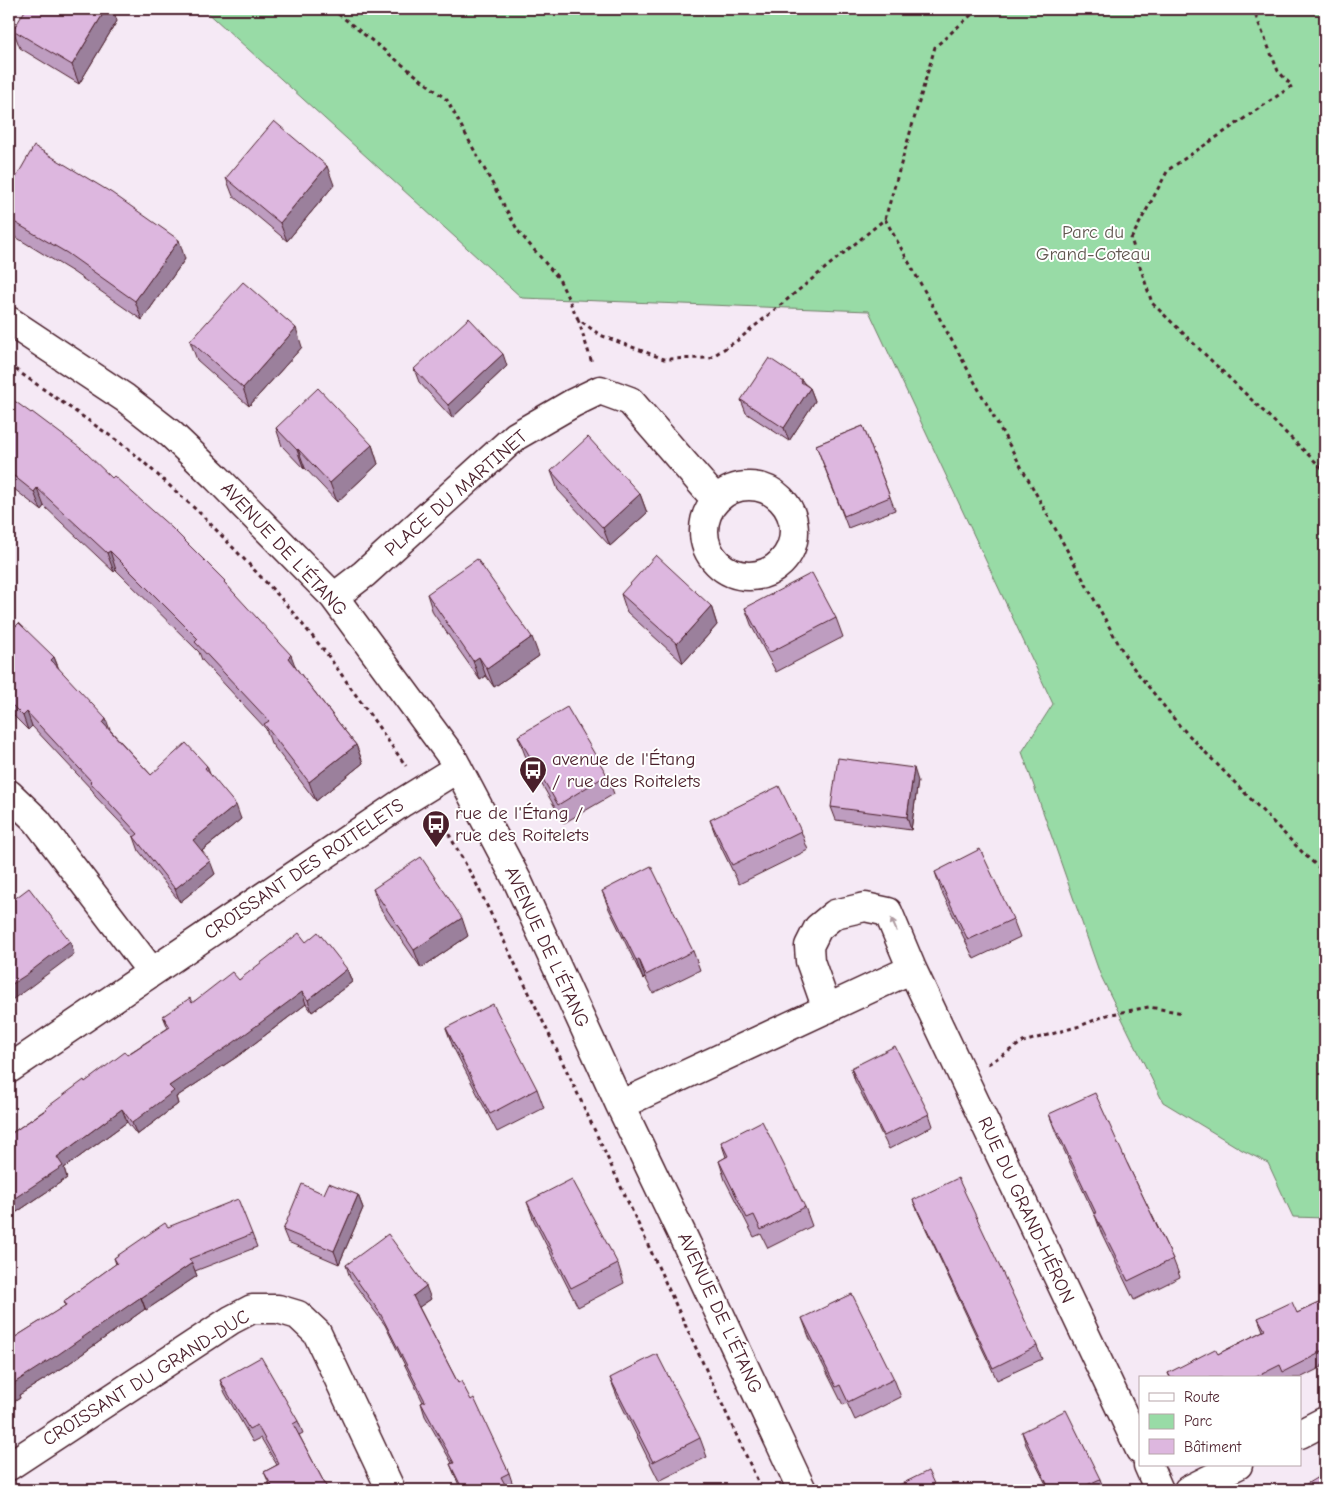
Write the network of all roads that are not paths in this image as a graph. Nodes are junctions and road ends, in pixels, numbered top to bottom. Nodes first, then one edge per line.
1 (9, 321) edge
2 (716, 500) dead end
3 (334, 597) junction
4 (458, 768) junction
5 (9, 794) edge
6 (912, 970) junction
7 (151, 972) junction
8 (827, 1009) junction
9 (9, 1068) edge
10 (620, 1105) junction
11 (1325, 1422) edge
12 (1302, 1433) edge
13 (1139, 1448) edge
14 (9, 1466) edge
15 (1148, 1466) edge
16 (1236, 1466) edge
17 (391, 1490) edge
18 (802, 1490) edge
19 (1160, 1490) edge
20 (1188, 1490) edge

1 - 3 street, AVENUE DE L'ÉTANG
2 - 3 street, PLACE DU MARTINET
3 - 4 street, AVENUE DE L'ÉTANG
4 - 7 street, CROISSANT DES ROITELETS
4 - 10 street, AVENUE DE L'ÉTANG
5 - 7 street
6 - 8 street
6 -> 8 street, RUE DU GRAND-HÉRON
6 - 13 street, RUE DU GRAND-HÉRON
7 - 9 street, CROISSANT DES ROITELETS
8 - 10 street
10 - 18 street, AVENUE DE L'ÉTANG
11 - 12 street
14 - 17 street, CROISSANT DU GRAND-DUC
15 - 19 street
16 - 20 street

